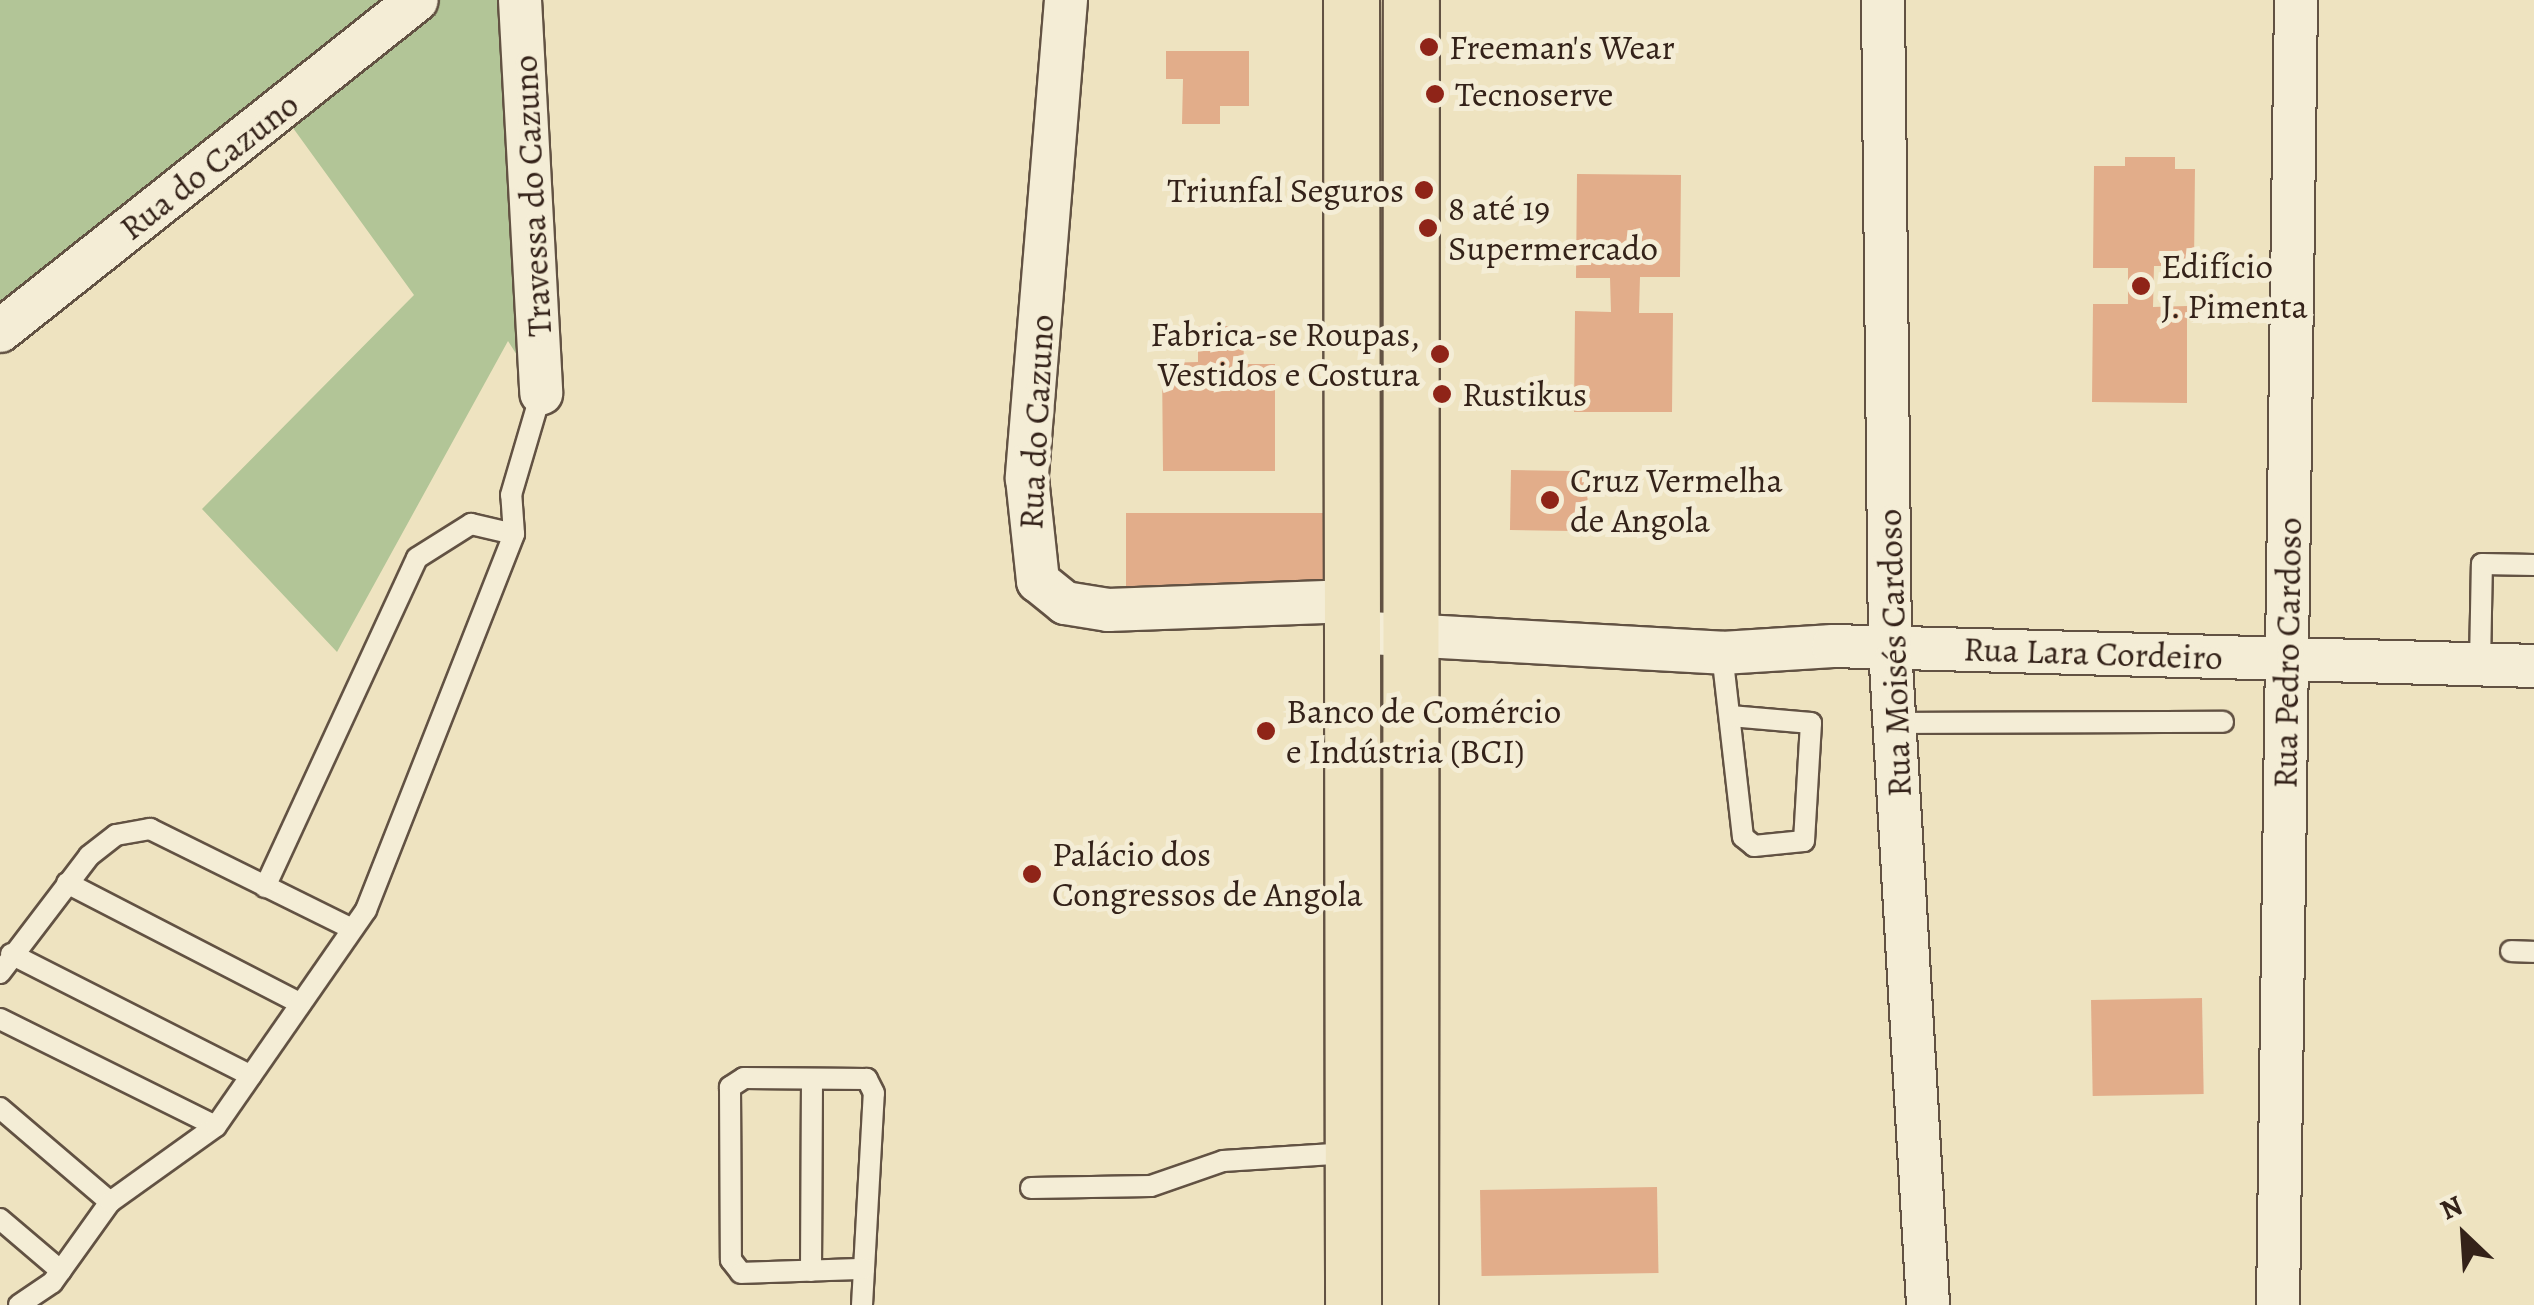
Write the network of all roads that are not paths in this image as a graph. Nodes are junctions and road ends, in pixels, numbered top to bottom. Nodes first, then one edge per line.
1 (418, 0) edge
2 (520, 0) edge
3 (1066, 0) edge
4 (1351, 0) edge
5 (1411, 0) edge
6 (1883, 0) edge
7 (2296, 0) edge
8 (0, 332) edge
9 (540, 393) joint
10 (514, 534) junction
11 (2534, 565) edge
12 (1352, 616) junction
13 (1410, 634) junction
14 (1890, 648) junction
15 (1722, 653) junction
16 (2286, 659) junction
17 (2480, 664) junction
18 (2534, 666) edge
19 (1730, 716) junction
20 (2222, 722) dead end
21 (1896, 723) junction
22 (68, 883) junction
23 (265, 887) junction
24 (352, 929) junction
25 (2510, 952) dead end
26 (2534, 952) edge
27 (6, 964) edge
28 (301, 1004) junction
29 (0, 1019) edge
30 (251, 1076) junction
31 (812, 1078) junction
32 (0, 1108) edge
33 (216, 1126) junction
34 (1352, 1152) junction
35 (1031, 1188) dead end
36 (110, 1202) junction
37 (0, 1219) edge
38 (864, 1269) junction
39 (811, 1270) junction
40 (60, 1271) junction
41 (19, 1305) edge
42 (862, 1305) edge
43 (1353, 1305) edge
44 (1410, 1305) edge
45 (1928, 1305) edge
46 (2278, 1305) edge

1 - 8 street, Rua do Cazuno
2 - 9 street, Travessa do Cazuno
3 - 12 street, Rua do Cazuno
4 - 12 main road
5 - 13 main road
6 - 14 street, Rua Moisés Cardoso
7 - 16 street, Rua Pedro Cardoso
9 - 10 lane
10 - 23 lane
10 - 24 lane
11 - 17 lane
12 - 13 street, Rua Lara Cordeiro
12 - 34 main road
13 - 15 street, Rua Lara Cordeiro
13 - 44 main road
14 - 15 street, Rua Lara Cordeiro
14 - 16 street, Rua Lara Cordeiro
14 - 21 street, Rua Moisés Cardoso
15 - 19 lane
16 - 17 street, Rua Lara Cordeiro
16 - 46 street, Rua Pedro Cardoso
17 - 18 street, Rua Lara Cordeiro
19 - 19 lane
20 - 21 lane
21 - 45 street, Rua Moisés Cardoso
22 - 23 lane
22 - 27 lane
22 - 28 lane
23 - 24 lane
24 - 28 lane
25 - 26 lane
27 - 30 lane
28 - 30 lane
29 - 33 lane
30 - 33 lane
31 - 38 lane
31 - 39 lane
31 - 39 lane
32 - 36 lane
33 - 36 lane
34 - 35 lane
34 - 43 main road
36 - 40 lane
37 - 40 lane
38 - 39 lane
38 - 42 lane
40 - 41 lane

